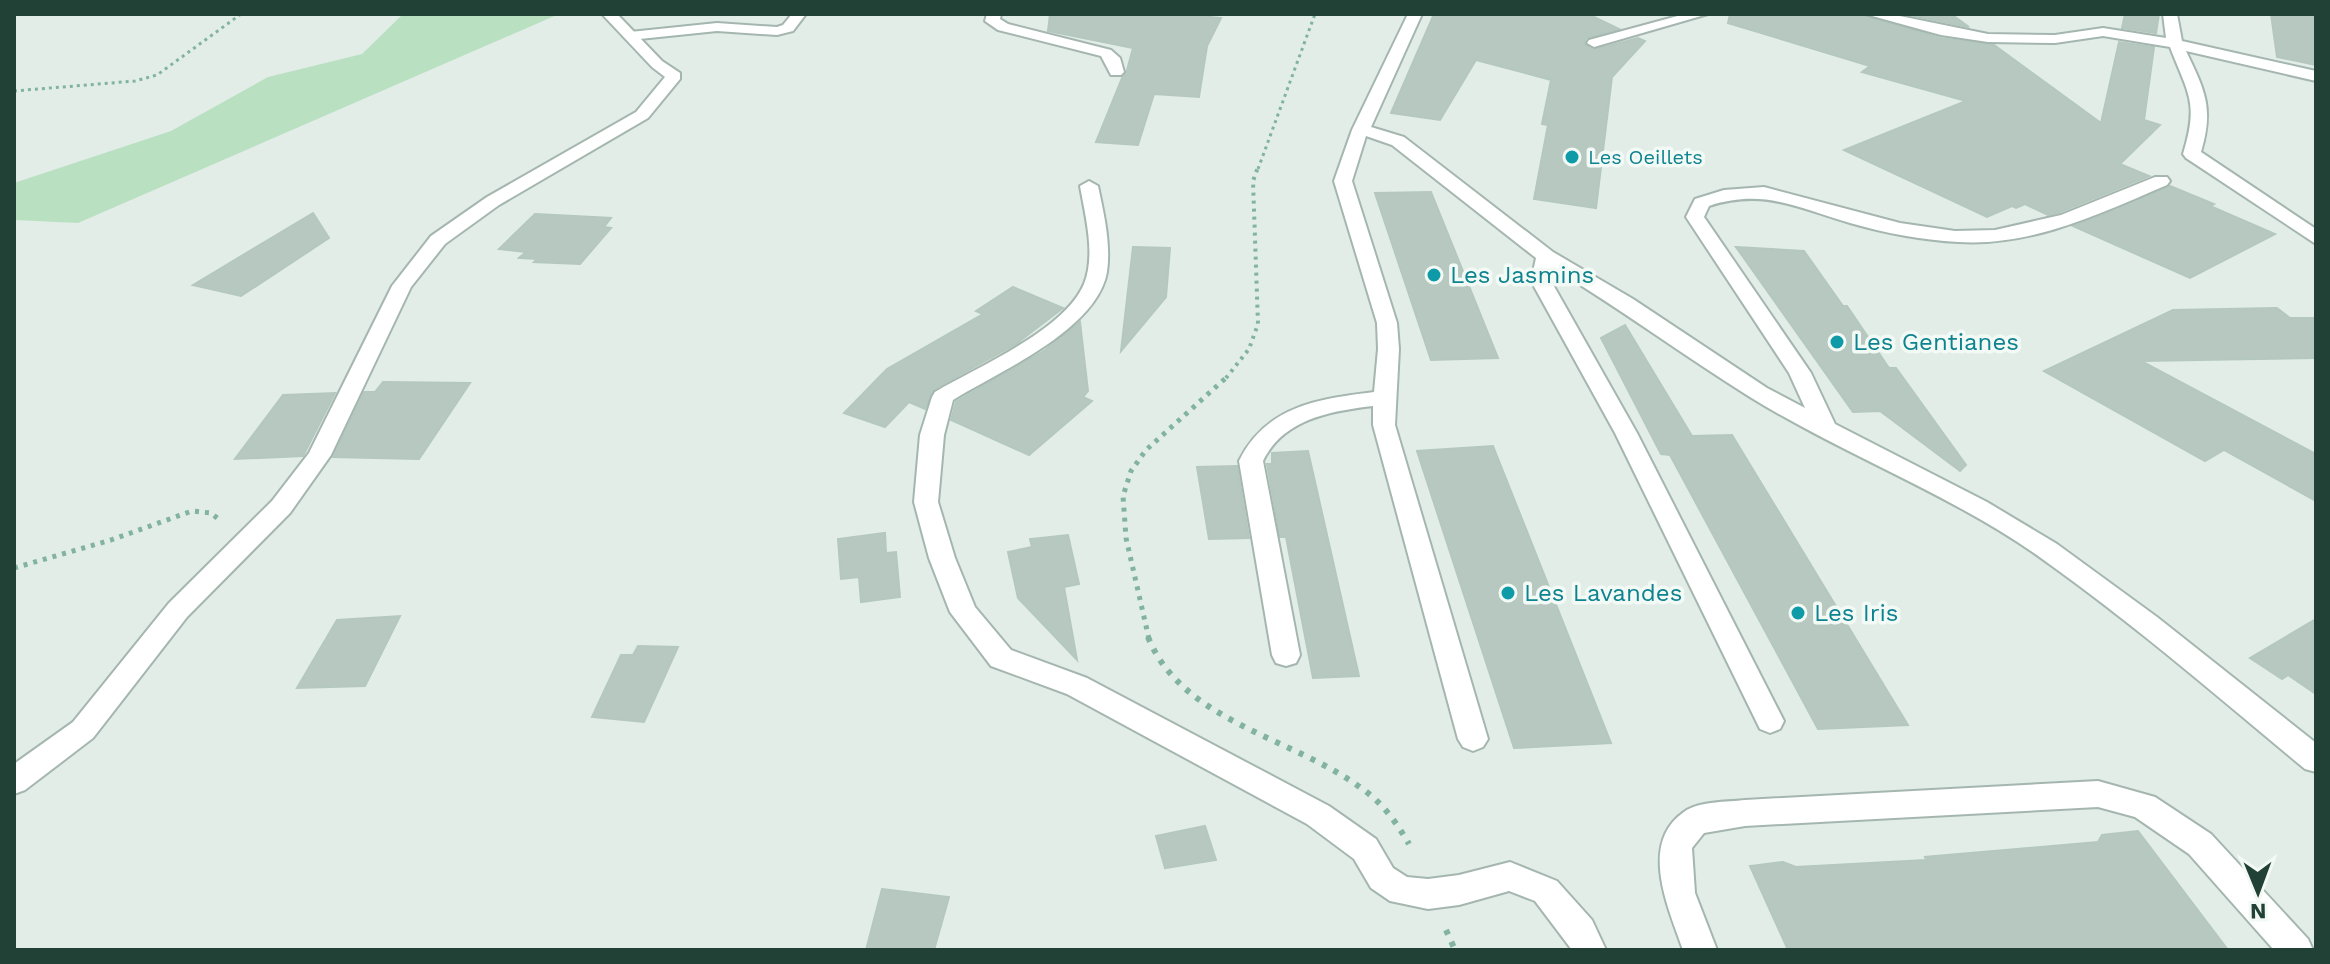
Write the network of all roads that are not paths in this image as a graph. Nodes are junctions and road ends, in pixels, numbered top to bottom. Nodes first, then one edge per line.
1 (609, 14) edge
2 (799, 14) edge
3 (994, 14) edge
4 (1415, 14) edge
5 (1701, 14) edge
6 (1872, 14) edge
7 (2170, 14) edge
8 (630, 36) junction
9 (1594, 43) dead end
10 (2174, 45) junction
11 (1116, 72) dead end
12 (2316, 76) edge
13 (1360, 130) junction
14 (2161, 181) dead end
15 (1089, 186) dead end
16 (2316, 238) edge
17 (1546, 256) junction
18 (1383, 398) junction
19 (1826, 428) junction
20 (1286, 655) dead end
21 (1770, 721) dead end
22 (1473, 739) dead end
23 (2316, 760) edge
24 (14, 781) edge
25 (1589, 950) edge
26 (1700, 950) edge
27 (2296, 950) edge

1 - 8 street
2 - 8 street
3 - 11 street
4 - 13 street
5 - 9 street
6 - 10 street
7 - 10 street
8 - 24 street
10 - 12 street
10 - 16 street
13 - 17 street
13 - 18 street
14 - 19 street
15 - 25 street
17 - 19 street
17 - 21 street
18 - 20 street
18 - 22 street
19 - 23 street
26 - 27 street

